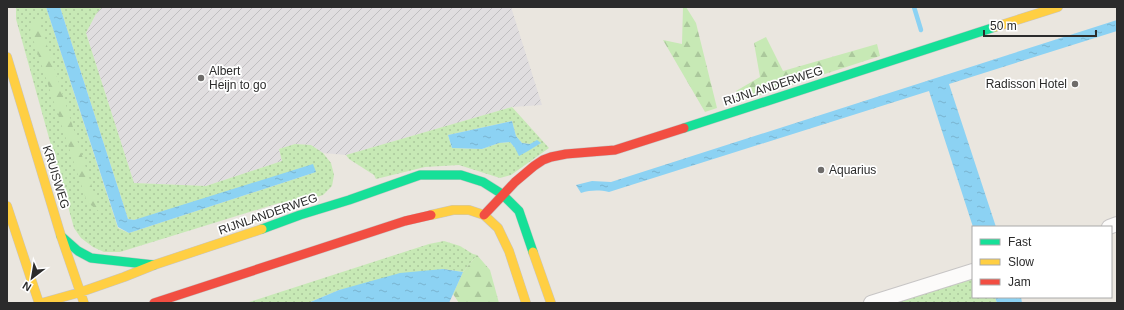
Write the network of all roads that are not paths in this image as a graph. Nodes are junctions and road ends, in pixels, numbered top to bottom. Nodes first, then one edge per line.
1 (1058, 7) edge
2 (7, 57) edge
3 (502, 194) junction
4 (7, 206) edge
5 (484, 216) junction
6 (62, 236) junction
7 (154, 265) junction
8 (972, 270) edge
9 (81, 292) junction
10 (40, 303) edge
11 (84, 303) edge
12 (154, 303) edge
13 (526, 303) edge
14 (551, 303) edge
15 (871, 303) edge

1 - 3 main road, RIJNLANDERWEG
2 - 6 main road, KRUISWEG
3 - 5 main road, RIJNLANDERWEG
3 - 7 main road, RIJNLANDERWEG
3 - 14 main road
4 - 10 main road
5 - 12 main road
5 - 13 main road
6 - 7 main road
6 - 9 main road, KRUISWEG
7 - 9 main road, RIJNLANDERWEG
8 - 15 street
9 - 10 main road, RIJNLANDERWEG
9 - 11 main road, KRUISWEG

